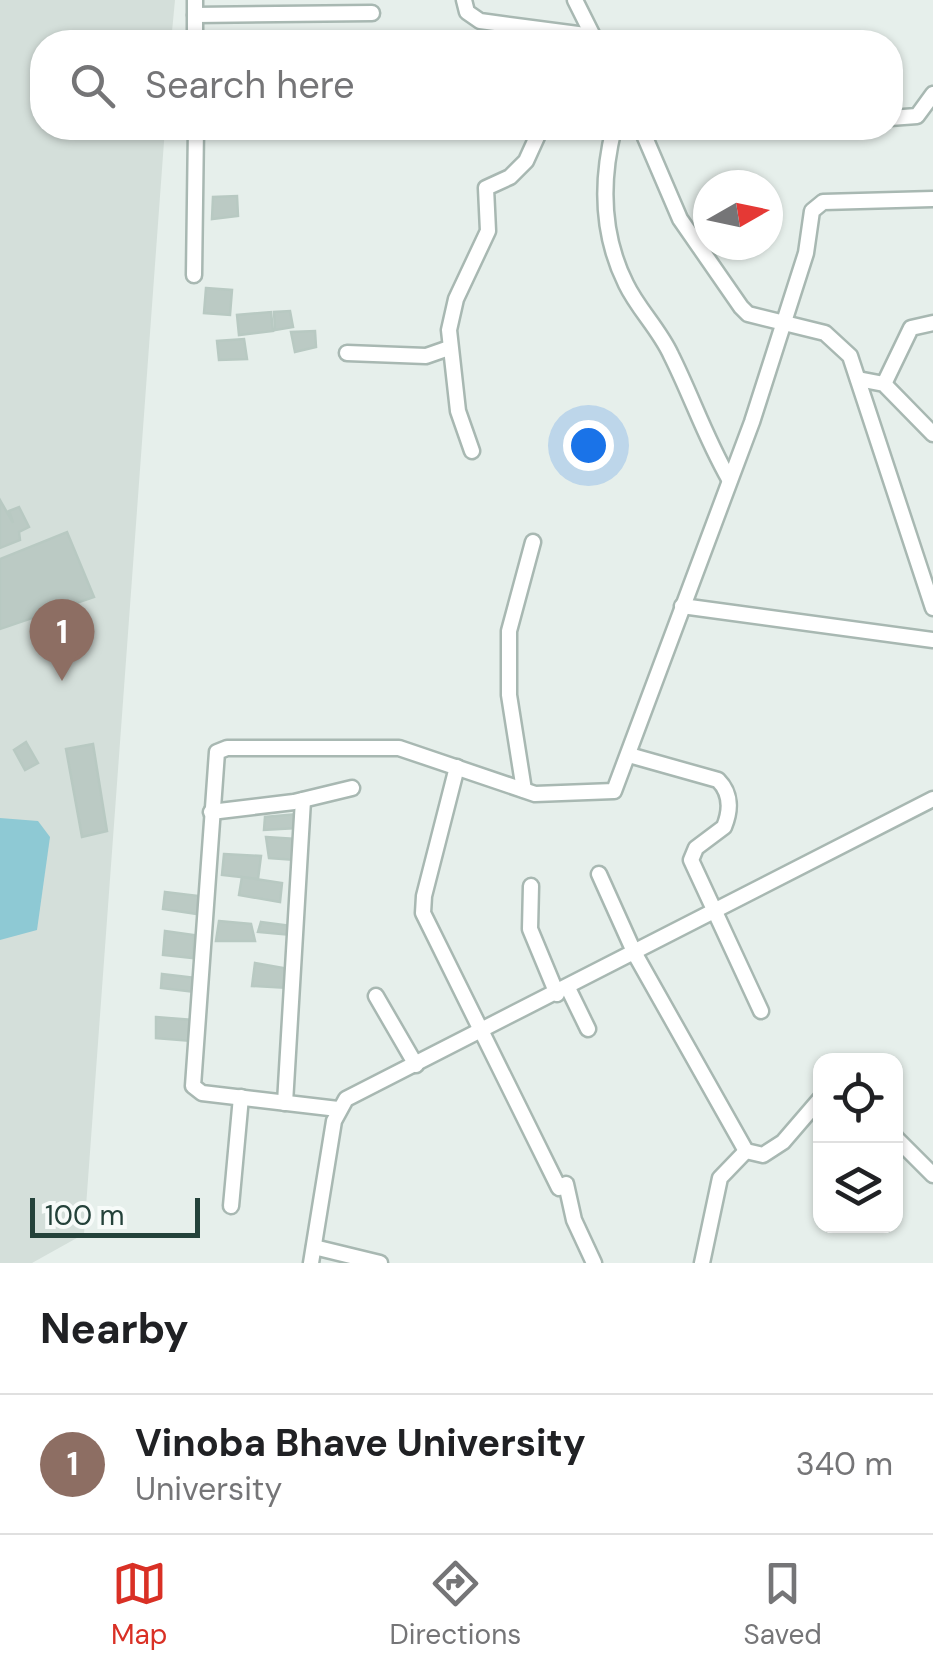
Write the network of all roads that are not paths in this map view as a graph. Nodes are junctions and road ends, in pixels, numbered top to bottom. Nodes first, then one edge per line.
1 (464, 0) edge
2 (576, 0) edge
3 (195, 8) edge
4 (372, 13) dead end
5 (530, 30) edge
6 (591, 30) edge
7 (933, 94) edge
8 (903, 117) edge
9 (196, 140) edge
10 (536, 140) edge
11 (612, 140) edge
12 (646, 140) edge
13 (933, 200) edge
14 (194, 275) dead end
15 (781, 323) junction
16 (933, 323) edge
17 (448, 348) junction
18 (347, 353) dead end
19 (858, 379) junction
20 (884, 384) junction
21 (933, 434) edge
22 (472, 451) dead end
23 (728, 480) junction
24 (533, 542) dead end
25 (926, 567) edge
26 (682, 606) junction
27 (933, 608) edge
28 (933, 640) edge
29 (629, 755) junction
30 (456, 766) junction
31 (352, 788) dead end
32 (524, 790) junction
33 (933, 799) edge
34 (303, 800) junction
35 (211, 812) junction
36 (599, 874) dead end
37 (531, 886) dead end
38 (713, 913) junction
39 (635, 954) junction
40 (563, 991) junction
41 (376, 996) dead end
42 (760, 1012) dead end
43 (588, 1029) dead end
44 (482, 1032) junction
45 (416, 1065) junction
46 (241, 1097) junction
47 (285, 1102) junction
48 (813, 1107) edge
49 (338, 1109) junction
50 (901, 1143) edge
51 (746, 1151) junction
52 (933, 1175) edge
53 (231, 1206) dead end
54 (313, 1255) edge
55 (380, 1263) edge
56 (594, 1263) edge
57 (702, 1263) edge

1 - 5 street
2 - 6 street
3 - 4 street
7 - 8 street
9 - 14 street
10 - 17 street
11 - 23 street
12 - 15 street
13 - 15 street
15 - 19 street
15 - 23 street
16 - 20 street
17 - 18 street
17 - 22 street
19 - 20 street
19 - 25 street
20 - 21 street
23 - 26 street
24 - 32 street
25 - 27 street
26 - 28 street
26 - 29 street
29 - 32 street
29 - 38 street
30 - 32 street
30 - 35 street
30 - 44 street
31 - 34 street
33 - 38 street
34 - 35 street
34 - 47 street
35 - 46 street
36 - 39 street
37 - 40 street
38 - 39 street
38 - 42 street
39 - 40 street
39 - 51 street
40 - 43 street
40 - 44 street
41 - 45 street
44 - 45 street
44 - 56 street
45 - 49 street
46 - 47 street
46 - 53 street
47 - 49 street
48 - 51 street
49 - 54 street
50 - 52 street
51 - 57 street
54 - 55 street

